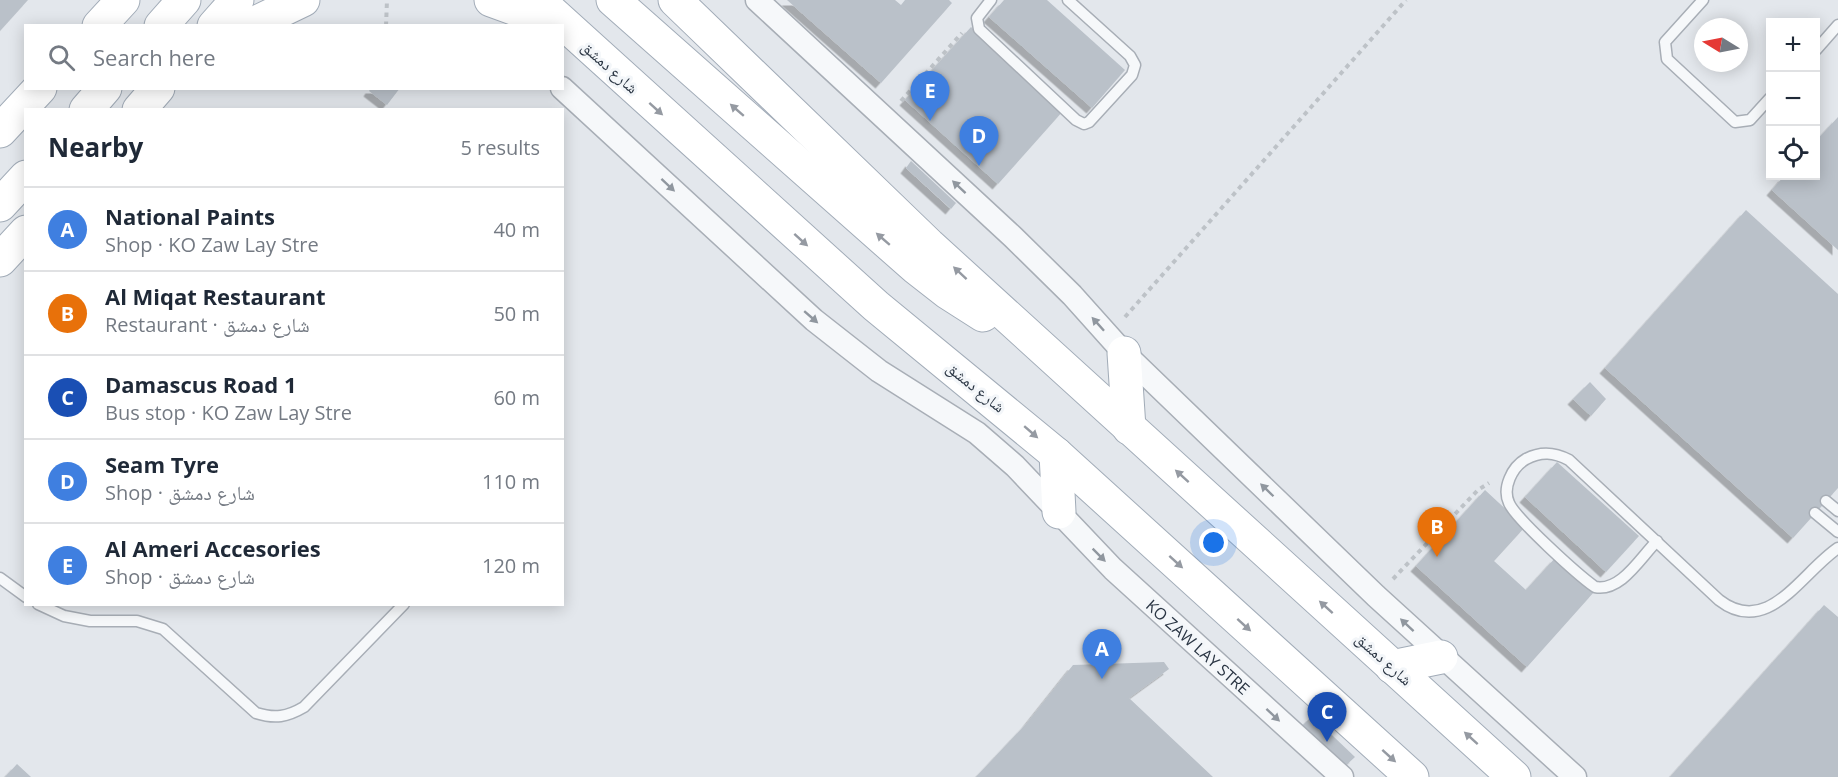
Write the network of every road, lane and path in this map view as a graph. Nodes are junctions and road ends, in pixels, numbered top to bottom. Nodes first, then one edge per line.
1 (184, 0) edge
2 (237, 0) edge
3 (303, 0) edge
4 (387, 0) edge
5 (491, 0) edge
6 (538, 0) edge
7 (613, 0) edge
8 (675, 0) edge
9 (757, 0) edge
10 (991, 0) edge
11 (1068, 0) edge
12 (1406, 0) edge
13 (1702, 0) edge
14 (978, 14) junction
15 (163, 24) edge
16 (216, 24) edge
17 (253, 24) edge
18 (386, 24) edge
19 (557, 24) edge
20 (561, 24) edge
21 (1838, 25) edge
22 (564, 27) edge
23 (1820, 45) edge
24 (38, 90) edge
25 (103, 90) edge
26 (157, 90) edge
27 (564, 90) edge
28 (1766, 102) edge
29 (88, 108) edge
30 (141, 108) edge
31 (886, 117) junction
32 (0, 131) edge
33 (24, 179) edge
34 (0, 206) edge
35 (24, 234) edge
36 (0, 260) edge
37 (1035, 342) junction
38 (1117, 344) junction
39 (1129, 428) junction
40 (1056, 454) junction
41 (1508, 484) junction
42 (1826, 501) dead end
43 (1838, 511) edge
44 (1059, 512) junction
45 (1815, 513) dead end
46 (1838, 532) edge
47 (1657, 541) junction
48 (1838, 548) edge
49 (0, 578) edge
50 (24, 596) edge
51 (1377, 596) junction
52 (42, 606) edge
53 (402, 606) edge
54 (1441, 657) junction
55 (1392, 667) junction
56 (1342, 777) edge
57 (1412, 777) edge
58 (1514, 777) edge
59 (1575, 777) edge

1 - 15 main road
2 - 16 main road
3 - 17 main road
4 - 18 path
5 - 19 main road
6 - 20 main road, شارع دمشق
37 -> 7 main road
37 -> 8 main road, شارع دمشق
9 - 31 street
10 - 14 lane
11 - 14 lane
12 - 38 path
13 - 28 lane
14 - 31 path
21 - 23 lane
22 -> 40 main road, شارع دمشق
24 - 32 main road
25 - 29 main road
26 - 30 main road
27 -> 44 street, KO ZAW LAY STRE
38 -> 31 street
33 - 34 main road
35 - 36 main road
37 - 39 main road, شارع دمشق
38 - 39 main road
51 -> 38 street
55 -> 39 main road, شارع دمشق
40 - 44 main road
40 -> 57 main road, شارع دمشق
41 - 47 lane
41 - 47 lane
41 - 51 path
42 - 43 lane
44 -> 56 street, KO ZAW LAY STRE
45 - 46 lane
47 - 48 lane
49 - 50 lane
54 -> 51 street
52 - 53 lane
54 - 55 main road
54 - 59 street
58 -> 55 main road, شارع دمشق

